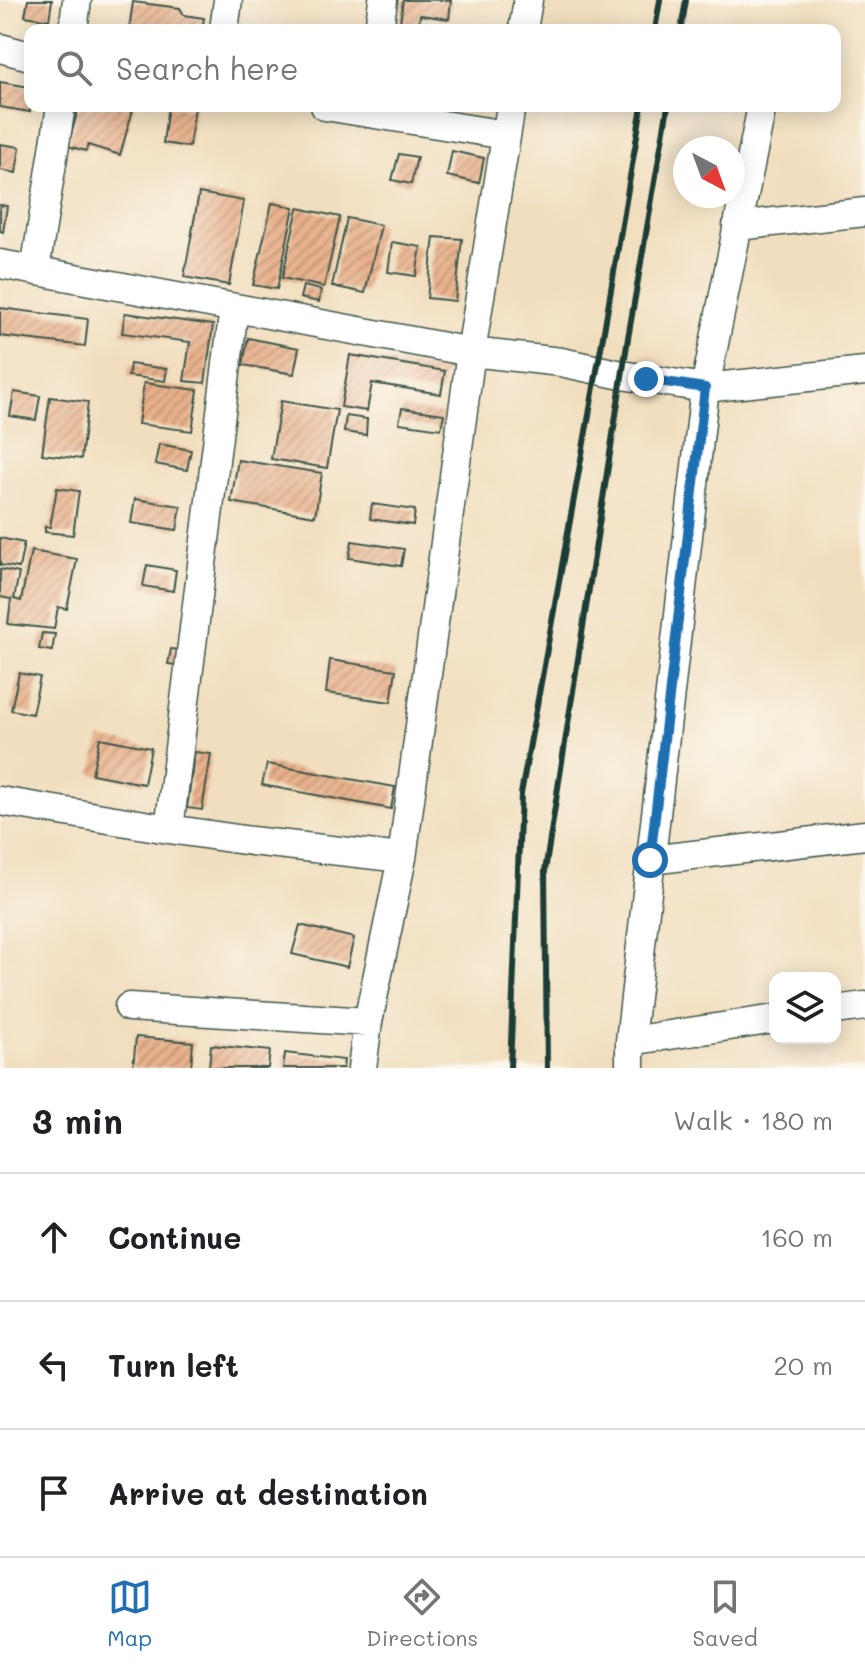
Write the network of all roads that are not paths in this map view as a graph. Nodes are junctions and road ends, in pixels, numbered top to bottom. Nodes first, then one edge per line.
1 (77, 0) edge
2 (228, 0) edge
3 (383, 0) edge
4 (528, 0) edge
5 (74, 24) edge
6 (225, 24) edge
7 (380, 24) edge
8 (524, 24) edge
9 (0, 48) edge
10 (24, 54) edge
11 (60, 112) edge
12 (381, 112) edge
13 (510, 112) edge
14 (761, 112) edge
15 (506, 135) junction
16 (865, 212) edge
17 (737, 226) junction
18 (0, 264) edge
19 (35, 270) junction
20 (234, 308) junction
21 (471, 352) junction
22 (865, 371) edge
23 (705, 388) junction
24 (0, 801) edge
25 (169, 829) junction
26 (865, 835) edge
27 (402, 858) junction
28 (650, 860) junction
29 (865, 1006) edge
30 (129, 1007) dead end
31 (841, 1009) edge
32 (769, 1020) edge
33 (368, 1022) junction
34 (630, 1055) edge
35 (362, 1068) edge

1 - 5 street
2 - 6 street
3 - 7 street
4 - 8 street
9 - 10 street
11 - 19 street
12 - 15 street
13 - 15 street
14 - 17 street
15 - 21 street
16 - 17 street
17 - 23 street
18 - 19 street
19 - 20 street
20 - 21 street
20 - 25 street
21 - 23 street
21 - 27 street
22 - 23 street
23 - 28 street
24 - 25 street
25 - 27 street
26 - 28 street
27 - 33 street
28 - 34 street
29 - 31 street
30 - 33 street
32 - 34 street
33 - 35 street

